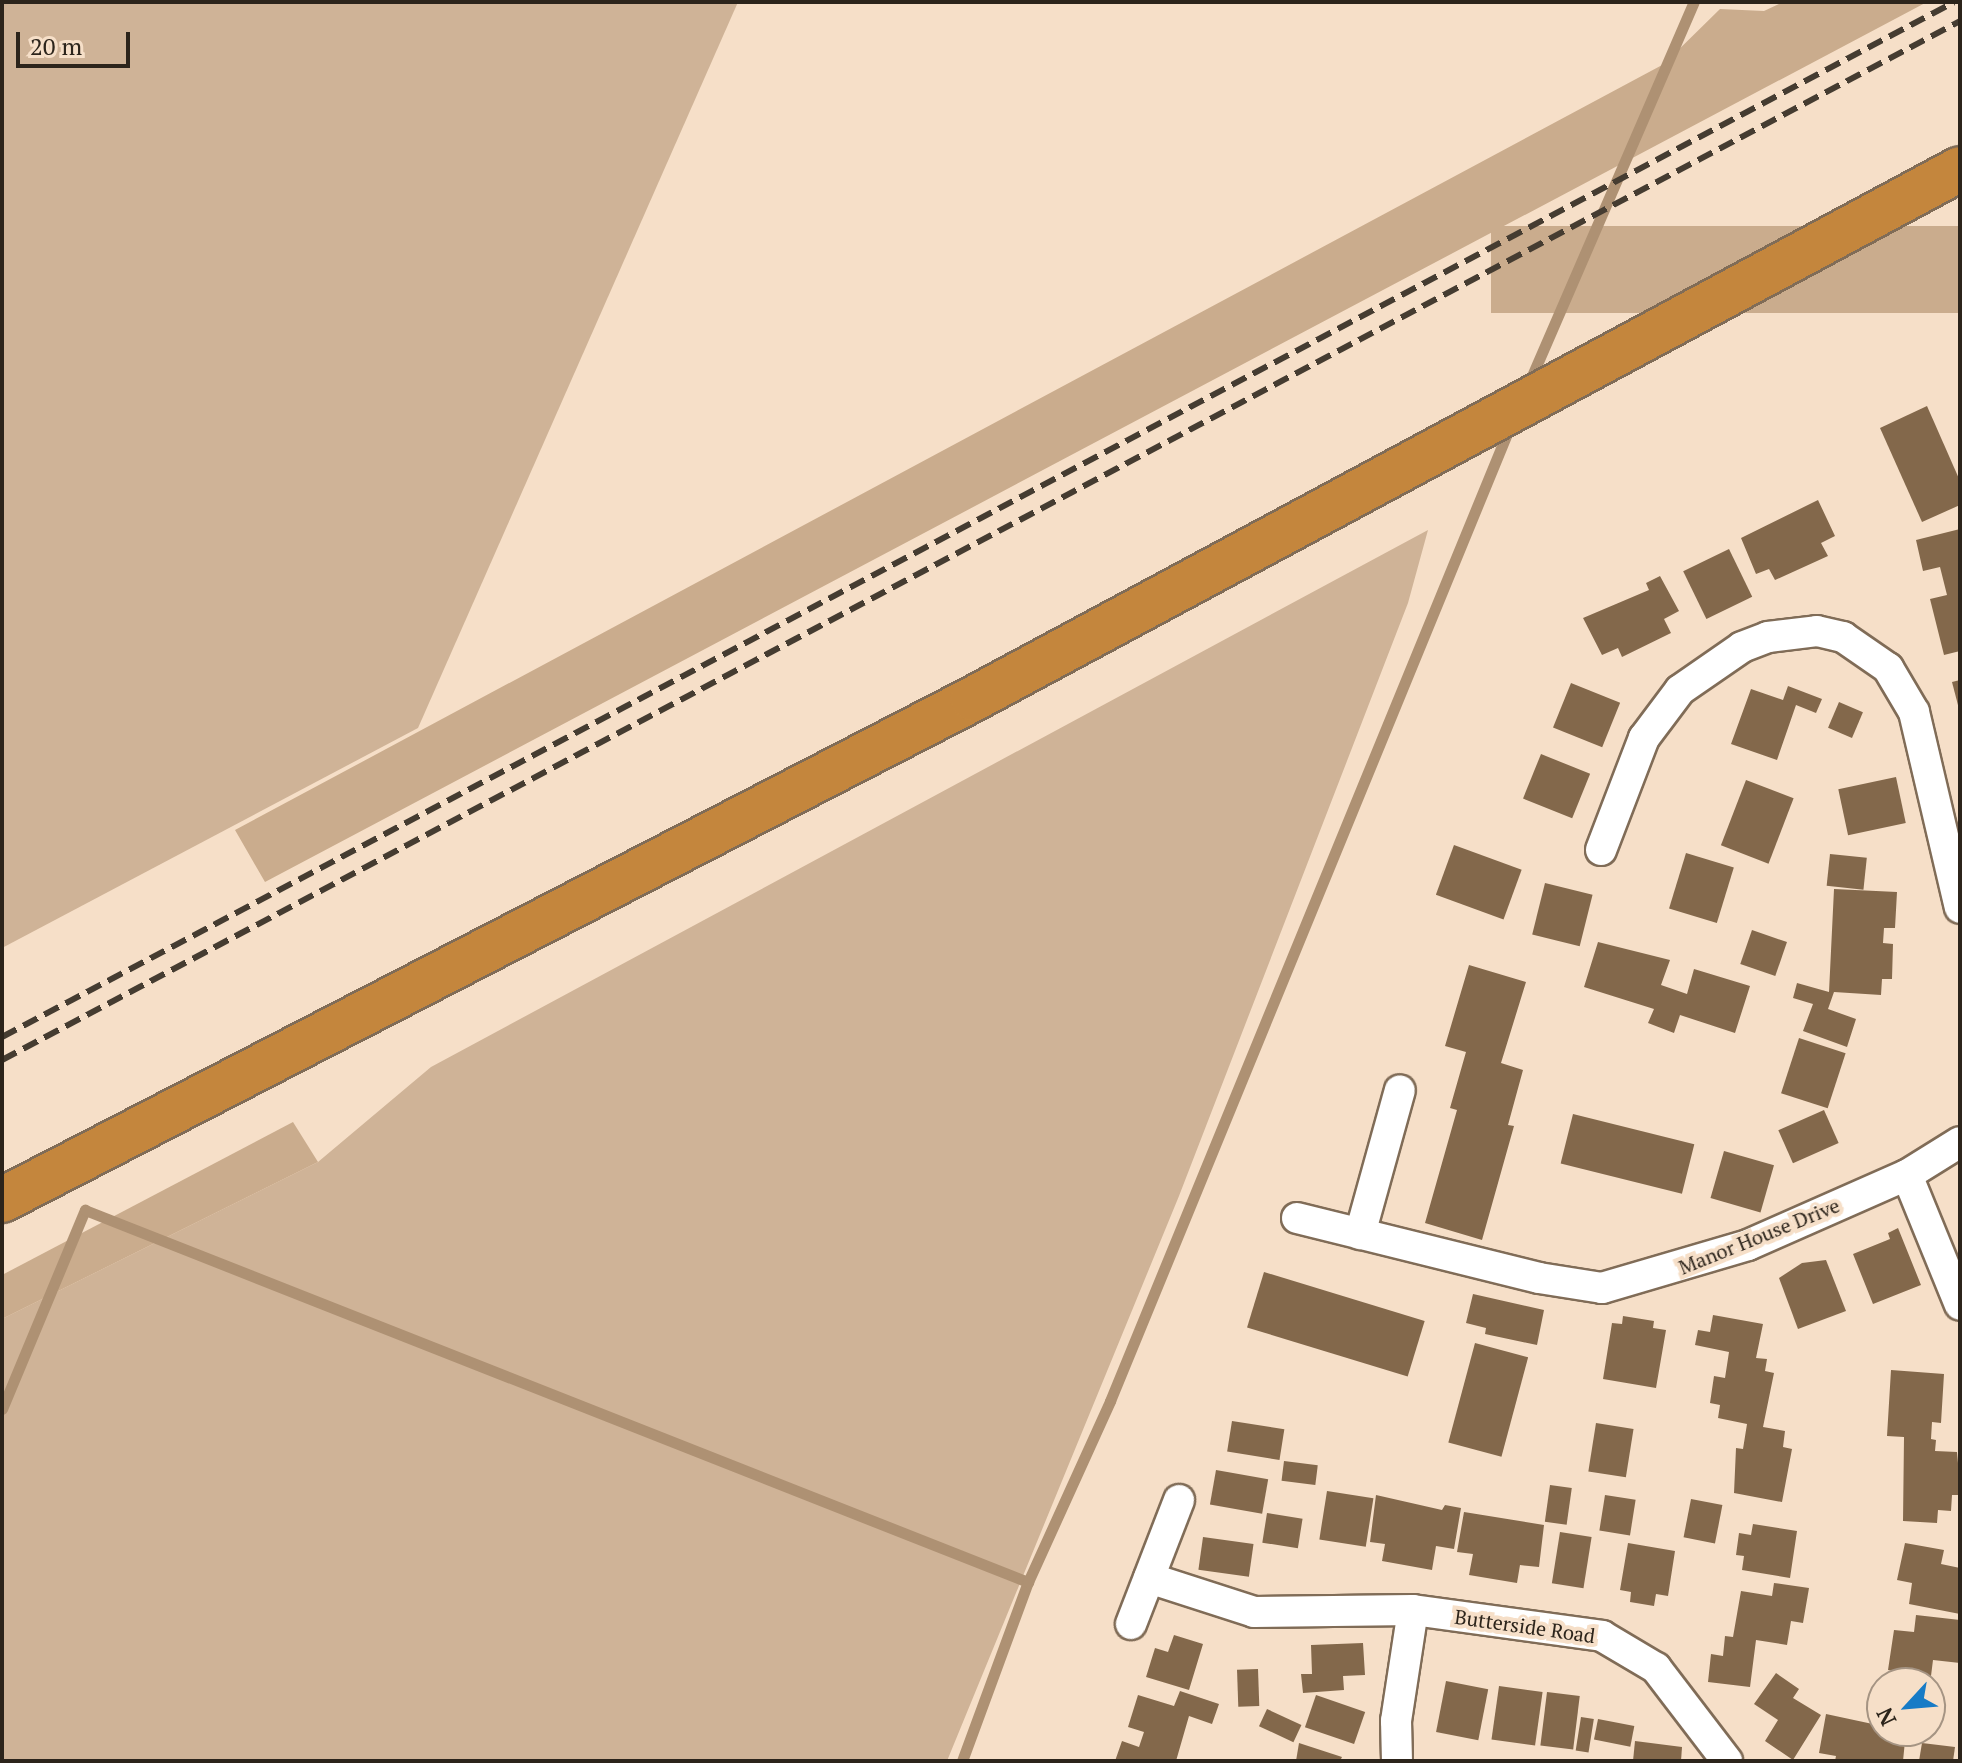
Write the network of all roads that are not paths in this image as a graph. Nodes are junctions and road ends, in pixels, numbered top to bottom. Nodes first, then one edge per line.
1 (1960, 169) edge
2 (1601, 850) dead end
3 (1960, 908) edge
4 (1400, 1090) dead end
5 (1960, 1142) edge
6 (1907, 1175) junction
7 (2, 1200) edge
8 (1297, 1218) dead end
9 (1360, 1234) junction
10 (1960, 1305) edge
11 (1179, 1500) dead end
12 (1149, 1578) junction
13 (1413, 1610) junction
14 (1131, 1624) dead end
15 (1397, 1761) edge
16 (1727, 1761) edge

1 - 7 highway
2 - 3 street
4 - 9 street
5 - 6 street, Manor House Drive
6 - 9 street, Manor House Drive
6 - 10 street
8 - 9 street, Manor House Drive
11 - 12 street
12 - 13 street, Butterside Road
12 - 14 street
13 - 15 street
13 - 16 street, Butterside Road

